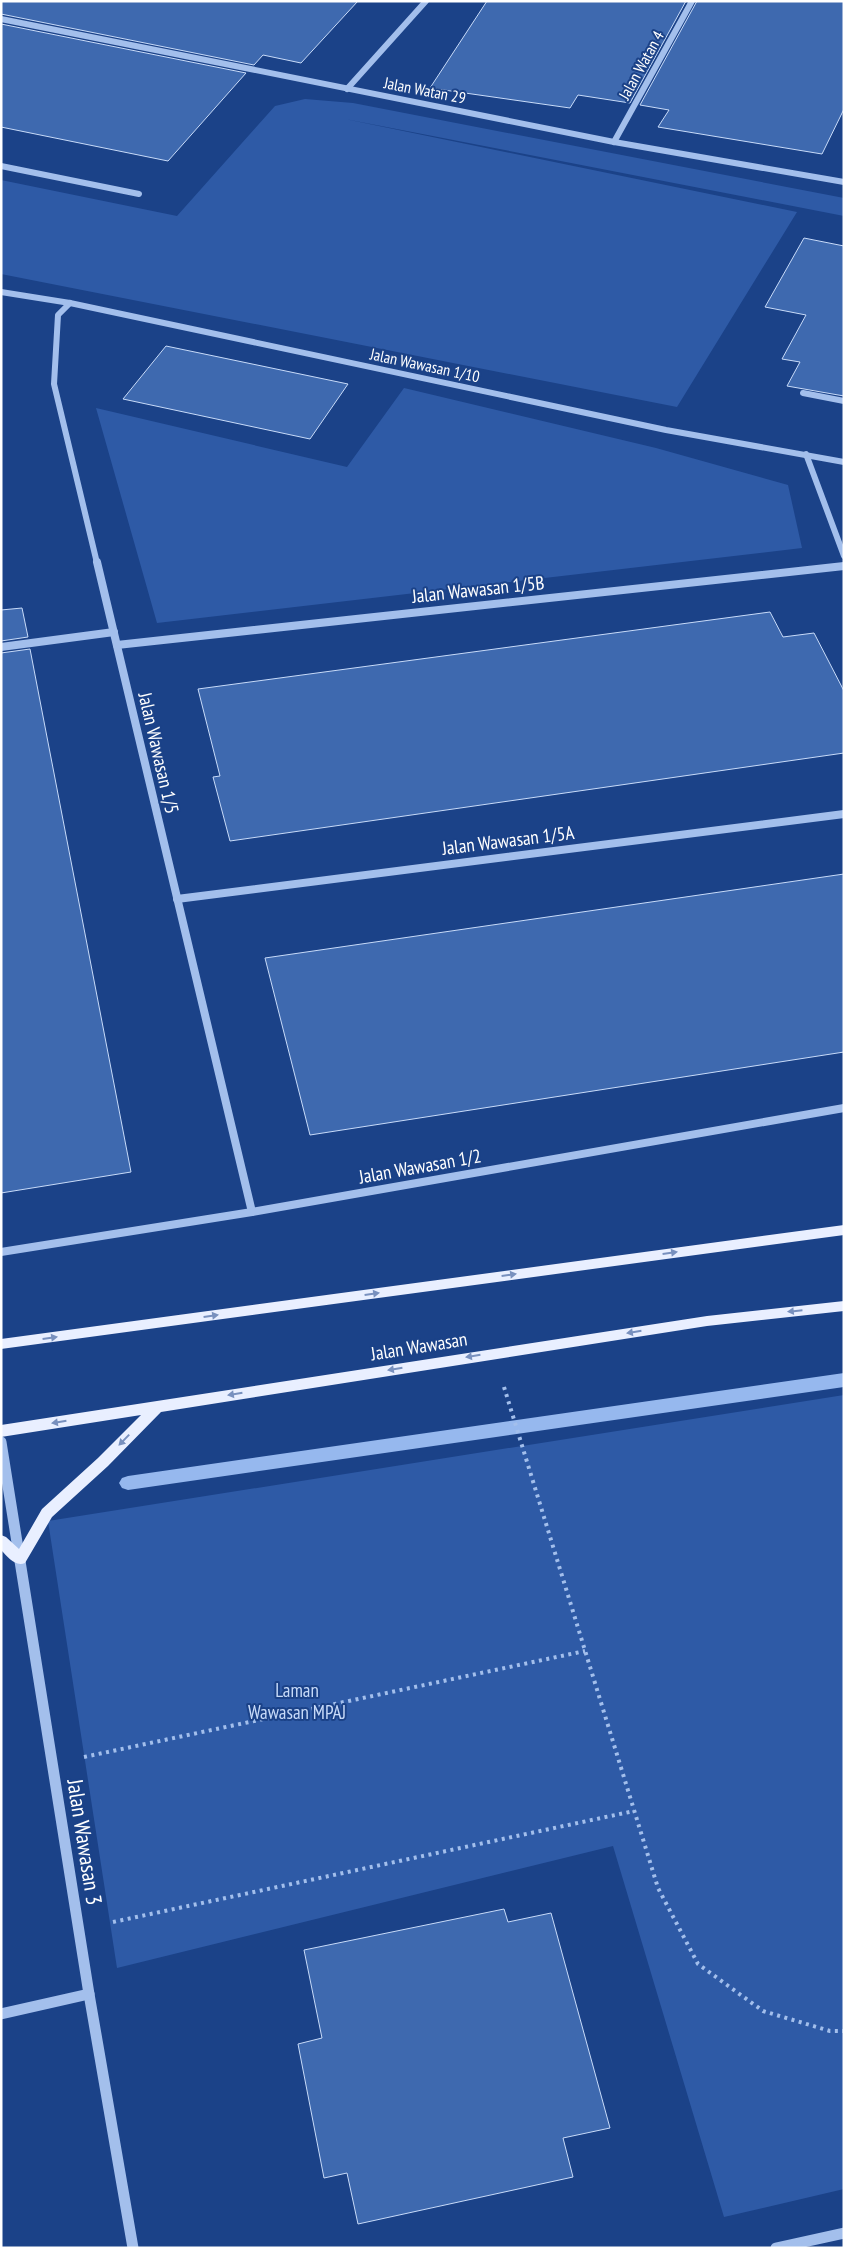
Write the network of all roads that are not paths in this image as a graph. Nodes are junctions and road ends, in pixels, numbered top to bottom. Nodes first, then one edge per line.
1 (426, 1) edge
2 (692, 1) edge
3 (1, 20) edge
4 (347, 89) junction
5 (614, 142) junction
6 (1, 166) edge
7 (844, 182) edge
8 (139, 194) dead end
9 (1, 292) edge
10 (70, 303) junction
11 (803, 392) dead end
12 (844, 401) edge
13 (806, 454) junction
14 (844, 462) edge
15 (844, 556) edge
16 (844, 566) edge
17 (114, 632) junction
18 (117, 645) junction
19 (1, 647) edge
20 (844, 814) edge
21 (177, 899) junction
22 (844, 1108) edge
23 (252, 1212) junction
24 (844, 1230) edge
25 (1, 1252) edge
26 (844, 1306) edge
27 (1, 1344) edge
28 (159, 1405) junction
29 (1, 1431) edge
30 (1, 1442) edge
31 (1, 1541) edge
32 (20, 1560) junction
33 (89, 1994) junction
34 (1, 2014) edge
35 (844, 2233) edge
36 (133, 2248) edge
37 (776, 2248) edge

1 - 4 street
2 - 5 street, Jalan Watan 4
3 - 4 street, Jalan Watan 29
4 - 5 street, Jalan Watan 29
5 - 7 street, Jalan Watan 29
6 - 8 street
9 - 10 street, Jalan Wawasan 1/10
10 - 13 street, Jalan Wawasan 1/10
10 - 17 street, Jalan Wawasan 1/5
11 - 12 street
13 - 14 street, Jalan Wawasan 1/10
13 - 15 street
16 - 18 street, Jalan Wawasan 1/5B
17 - 18 street, Jalan Wawasan 1/5
17 - 19 street
18 - 21 street, Jalan Wawasan 1/5
20 - 21 street, Jalan Wawasan 1/5A
21 - 23 street, Jalan Wawasan 1/5
22 - 23 street, Jalan Wawasan 1/2
23 - 25 street, Jalan Wawasan 1/2
27 -> 24 main road
26 -> 28 main road, Jalan Wawasan
28 -> 29 main road, Jalan Wawasan
28 -> 32 main road
30 - 32 street, Jalan Wawasan 3
31 - 32 main road
32 - 33 street, Jalan Wawasan 3
33 - 34 street
33 - 36 street, Jalan Wawasan 3
35 - 37 street

